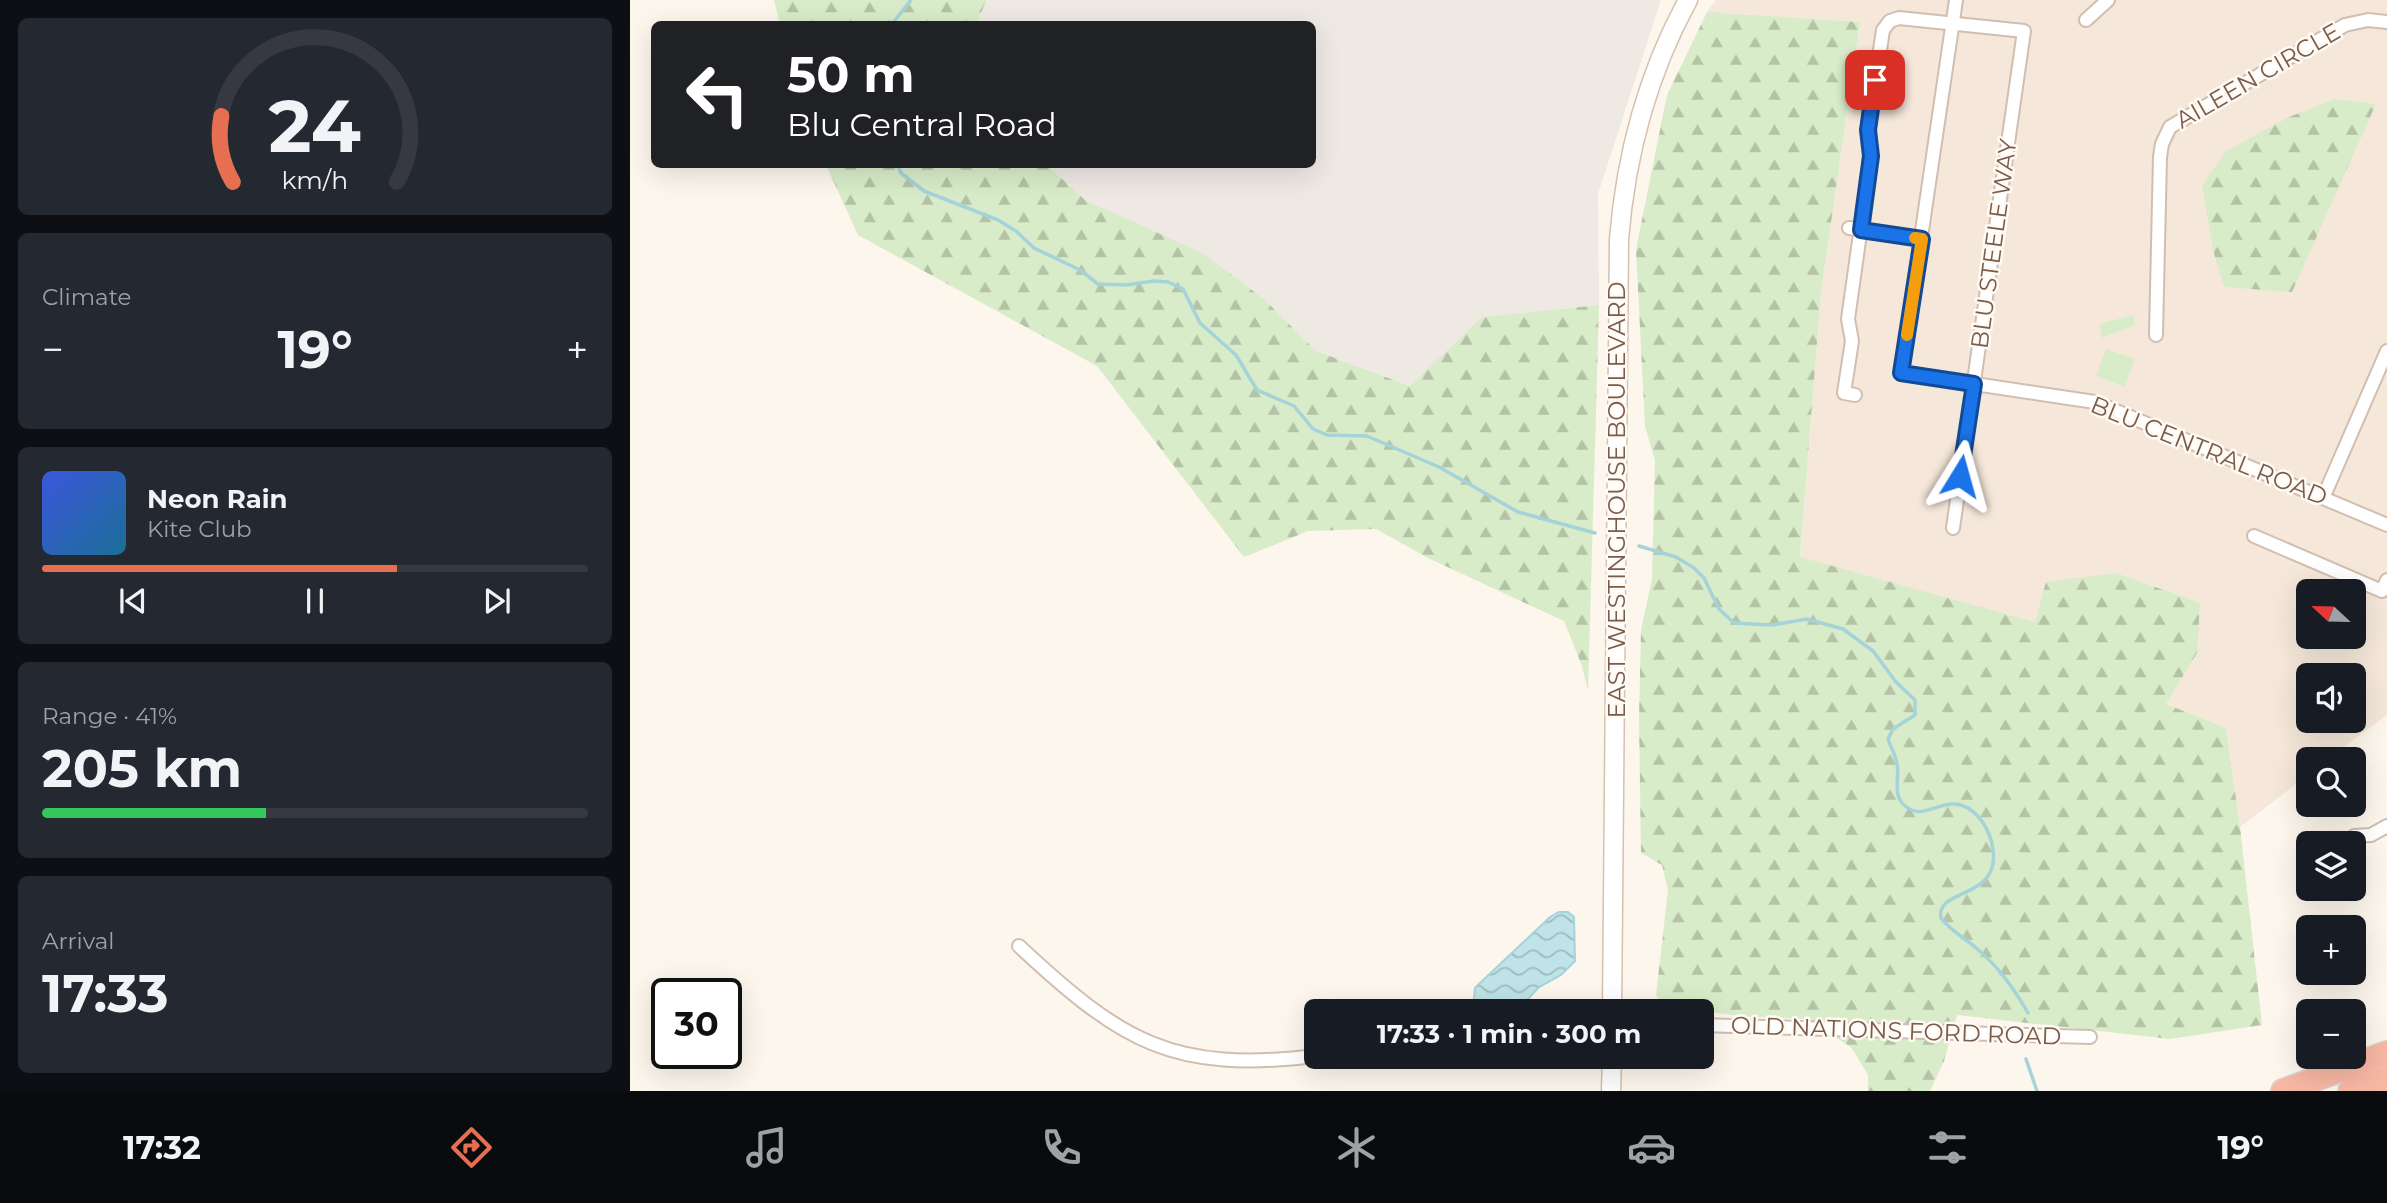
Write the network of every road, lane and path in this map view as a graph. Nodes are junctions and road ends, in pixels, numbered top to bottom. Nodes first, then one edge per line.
1 (1688, 0) edge
2 (1956, 0) edge
3 (2108, 0) edge
4 (2086, 20) dead end
5 (2387, 22) edge
6 (1954, 25) junction
7 (1855, 229) junction
8 (1922, 239) junction
9 (2156, 335) dead end
10 (2387, 351) edge
11 (1974, 384) junction
12 (1855, 395) dead end
13 (2323, 498) junction
14 (2387, 525) edge
15 (1953, 528) dead end
16 (2254, 536) dead end
17 (2387, 580) edge
18 (2387, 826) edge
19 (2366, 835) edge
20 (1019, 946) dead end
21 (1612, 999) edge
22 (1714, 1025) edge
23 (2090, 1037) dead end
24 (2387, 1053) edge
25 (1304, 1057) edge
26 (1612, 1069) edge
27 (2387, 1078) edge
28 (1611, 1091) edge
29 (2283, 1091) edge
30 (2350, 1091) edge

1 - 21 main road, EAST WESTINGHOUSE BOULEVARD
2 - 6 street, BLU CENTRAL ROAD
3 - 4 street
5 - 9 street, AILEEN CIRCLE
6 - 7 street
6 - 8 street, BLU CENTRAL ROAD
6 - 11 street, BLU STEELE WAY
7 - 8 street
7 - 12 street
8 - 11 street, BLU CENTRAL ROAD
10 - 13 street
11 - 13 street, BLU CENTRAL ROAD
11 - 15 street, BLU STEELE WAY
13 - 14 street, BLU CENTRAL ROAD
16 - 17 street
18 - 19 street
20 - 25 street
22 - 23 street, OLD NATIONS FORD ROAD
24 - 29 highway
26 - 28 main road
27 - 30 highway

